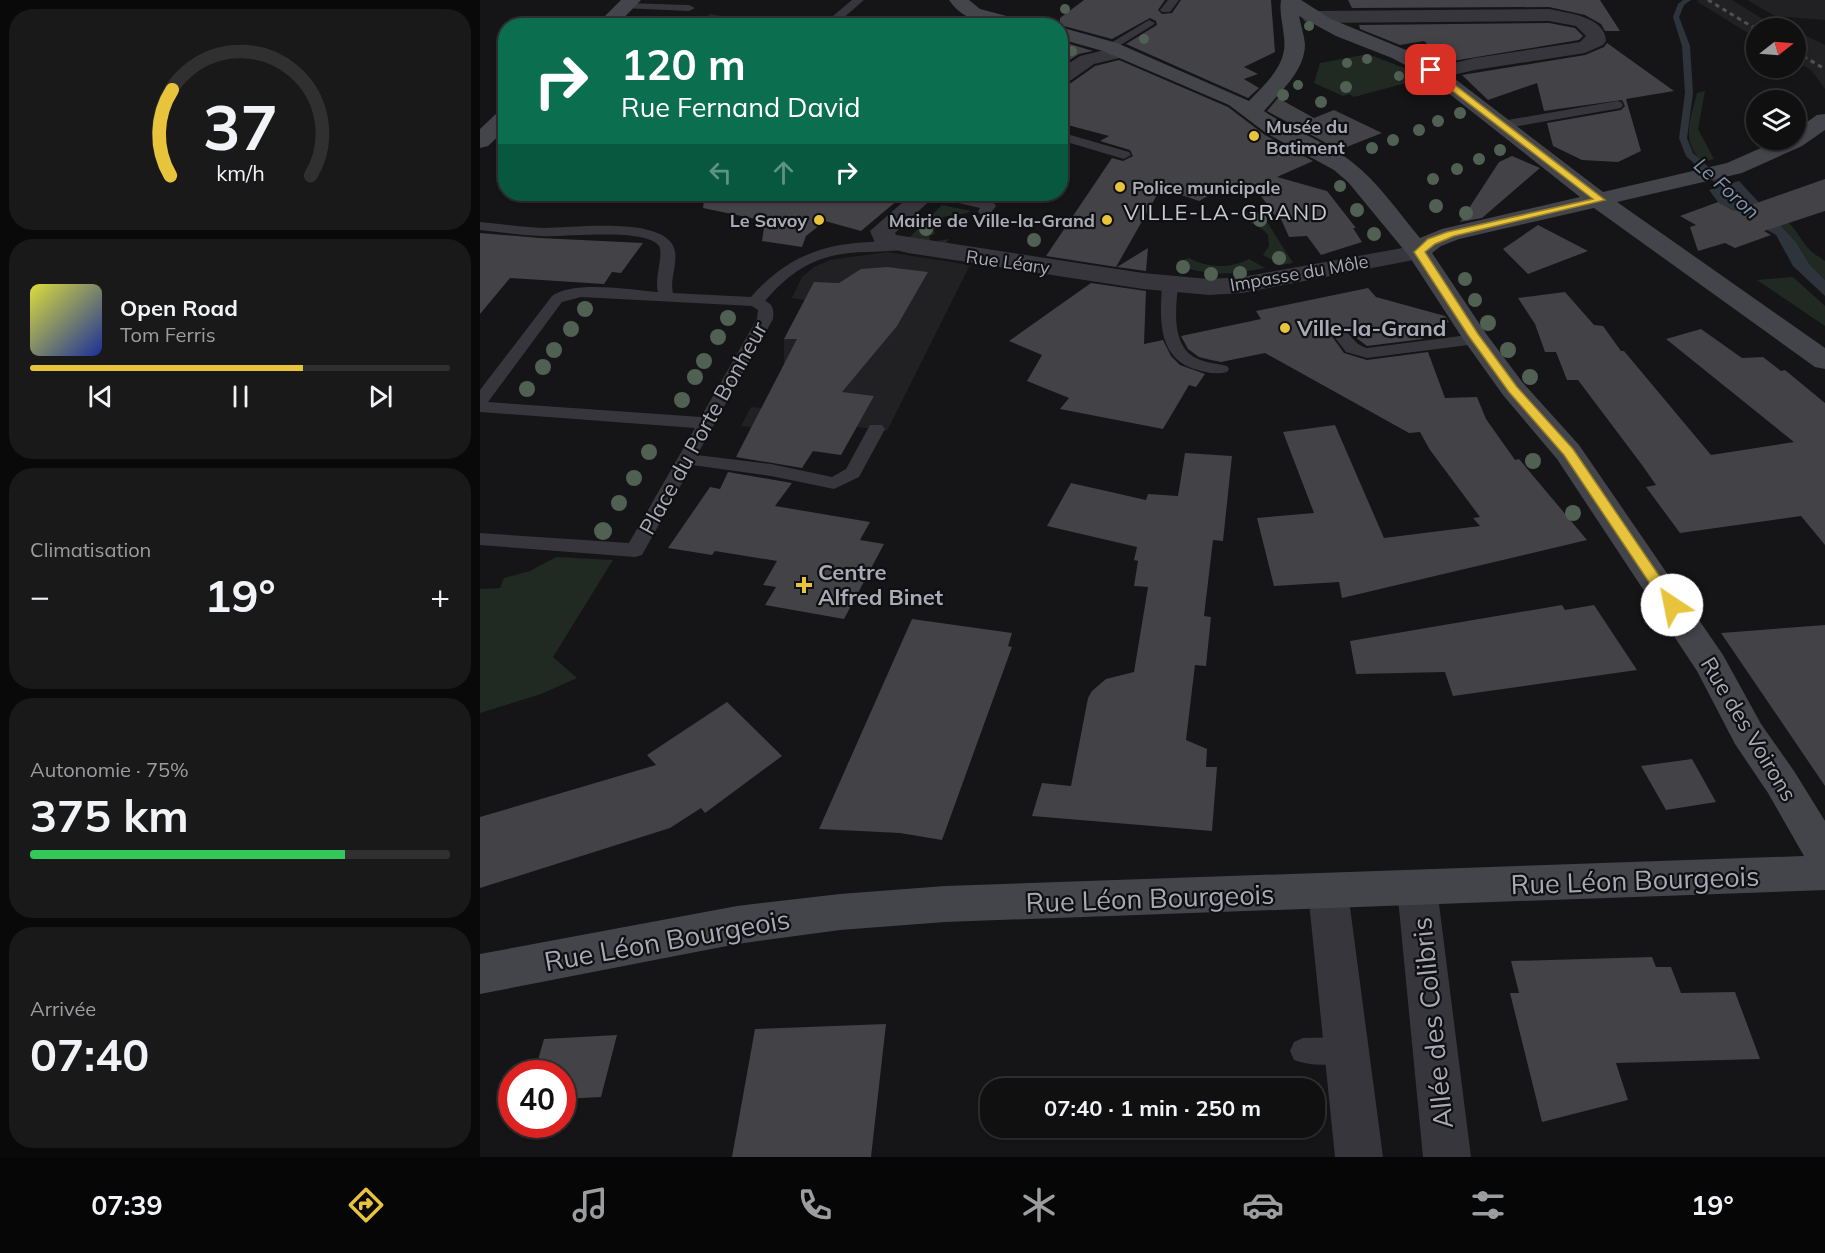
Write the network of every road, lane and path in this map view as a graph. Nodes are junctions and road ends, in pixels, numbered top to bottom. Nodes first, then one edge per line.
1 (859, 0) edge
2 (957, 0) edge
3 (629, 3) edge
4 (1290, 6) edge
5 (689, 8) dead end
6 (1311, 17) junction
7 (613, 18) edge
8 (836, 18) edge
9 (992, 18) edge
10 (1149, 23) dead end
11 (1068, 35) edge
12 (1359, 38) junction
13 (1295, 43) junction
14 (1116, 50) junction
15 (1068, 73) edge
16 (1435, 73) junction
17 (1617, 105) dead end
18 (1252, 111) junction
19 (1825, 120) edge
20 (498, 124) edge
21 (1502, 125) junction
22 (1068, 138) edge
23 (480, 141) edge
24 (1124, 155) dead end
25 (1600, 200) junction
26 (917, 201) edge
27 (968, 201) edge
28 (985, 211) dead end
29 (480, 226) edge
30 (882, 231) junction
31 (862, 246) junction
32 (908, 246) junction
33 (1419, 252) junction
34 (1143, 281) joint
35 (1170, 285) junction
36 (667, 297) junction
37 (755, 302) junction
38 (1469, 329) junction
39 (1341, 335) dead end
40 (1825, 361) edge
41 (1221, 369) dead end
42 (480, 401) edge
43 (480, 407) edge
44 (706, 423) junction
45 (876, 429) dead end
46 (686, 459) junction
47 (480, 540) edge
48 (1825, 858) edge
49 (1825, 873) edge
50 (1417, 888) junction
51 (1329, 892) junction
52 (480, 974) edge
53 (1346, 1050) junction
54 (1303, 1051) dead end
55 (1359, 1157) edge
56 (1447, 1157) edge

1 - 8 lane
2 - 9 street
3 - 5 lane
3 - 7 street
4 - 6 street
4 - 13 street
6 - 12 street
6 - 16 street
10 - 14 lane
11 - 14 street, Rue des Voirons
12 - 13 street
12 - 16 street
13 - 18 street
14 - 15 street
14 - 18 street, Rue des Voirons
16 - 21 street
17 - 21 lane
18 - 33 street, Rue des Voirons
19 - 25 street
20 - 23 street
21 - 25 street
22 - 24 lane
25 - 33 street
25 - 40 street
26 - 30 street
27 - 28 lane
29 - 36 lane
30 - 31 lane
30 - 32 street, Rue Léary
31 - 32 lane
31 - 37 lane
32 - 34 street, Rue Léary
33 - 35 street, Impasse du Môle
33 - 38 street, Rue des Voirons
34 - 35 street, Impasse du Môle
35 - 41 lane
36 - 37 lane, Place du Porte Bonheur
36 - 42 lane, Place du Porte Bonheur
37 - 44 lane, Place du Porte Bonheur
38 - 39 lane
38 - 48 street, Rue des Voirons
43 - 44 lane
44 - 46 lane, Place du Porte Bonheur
45 - 46 lane
46 - 47 lane, Place du Porte Bonheur
49 - 50 street, Rue Léon Bourgeois
50 - 51 street, Rue Léon Bourgeois
50 - 56 street, Allée des Colibris
51 - 52 street, Rue Léon Bourgeois
51 - 53 street
53 - 54 lane
53 - 55 street

